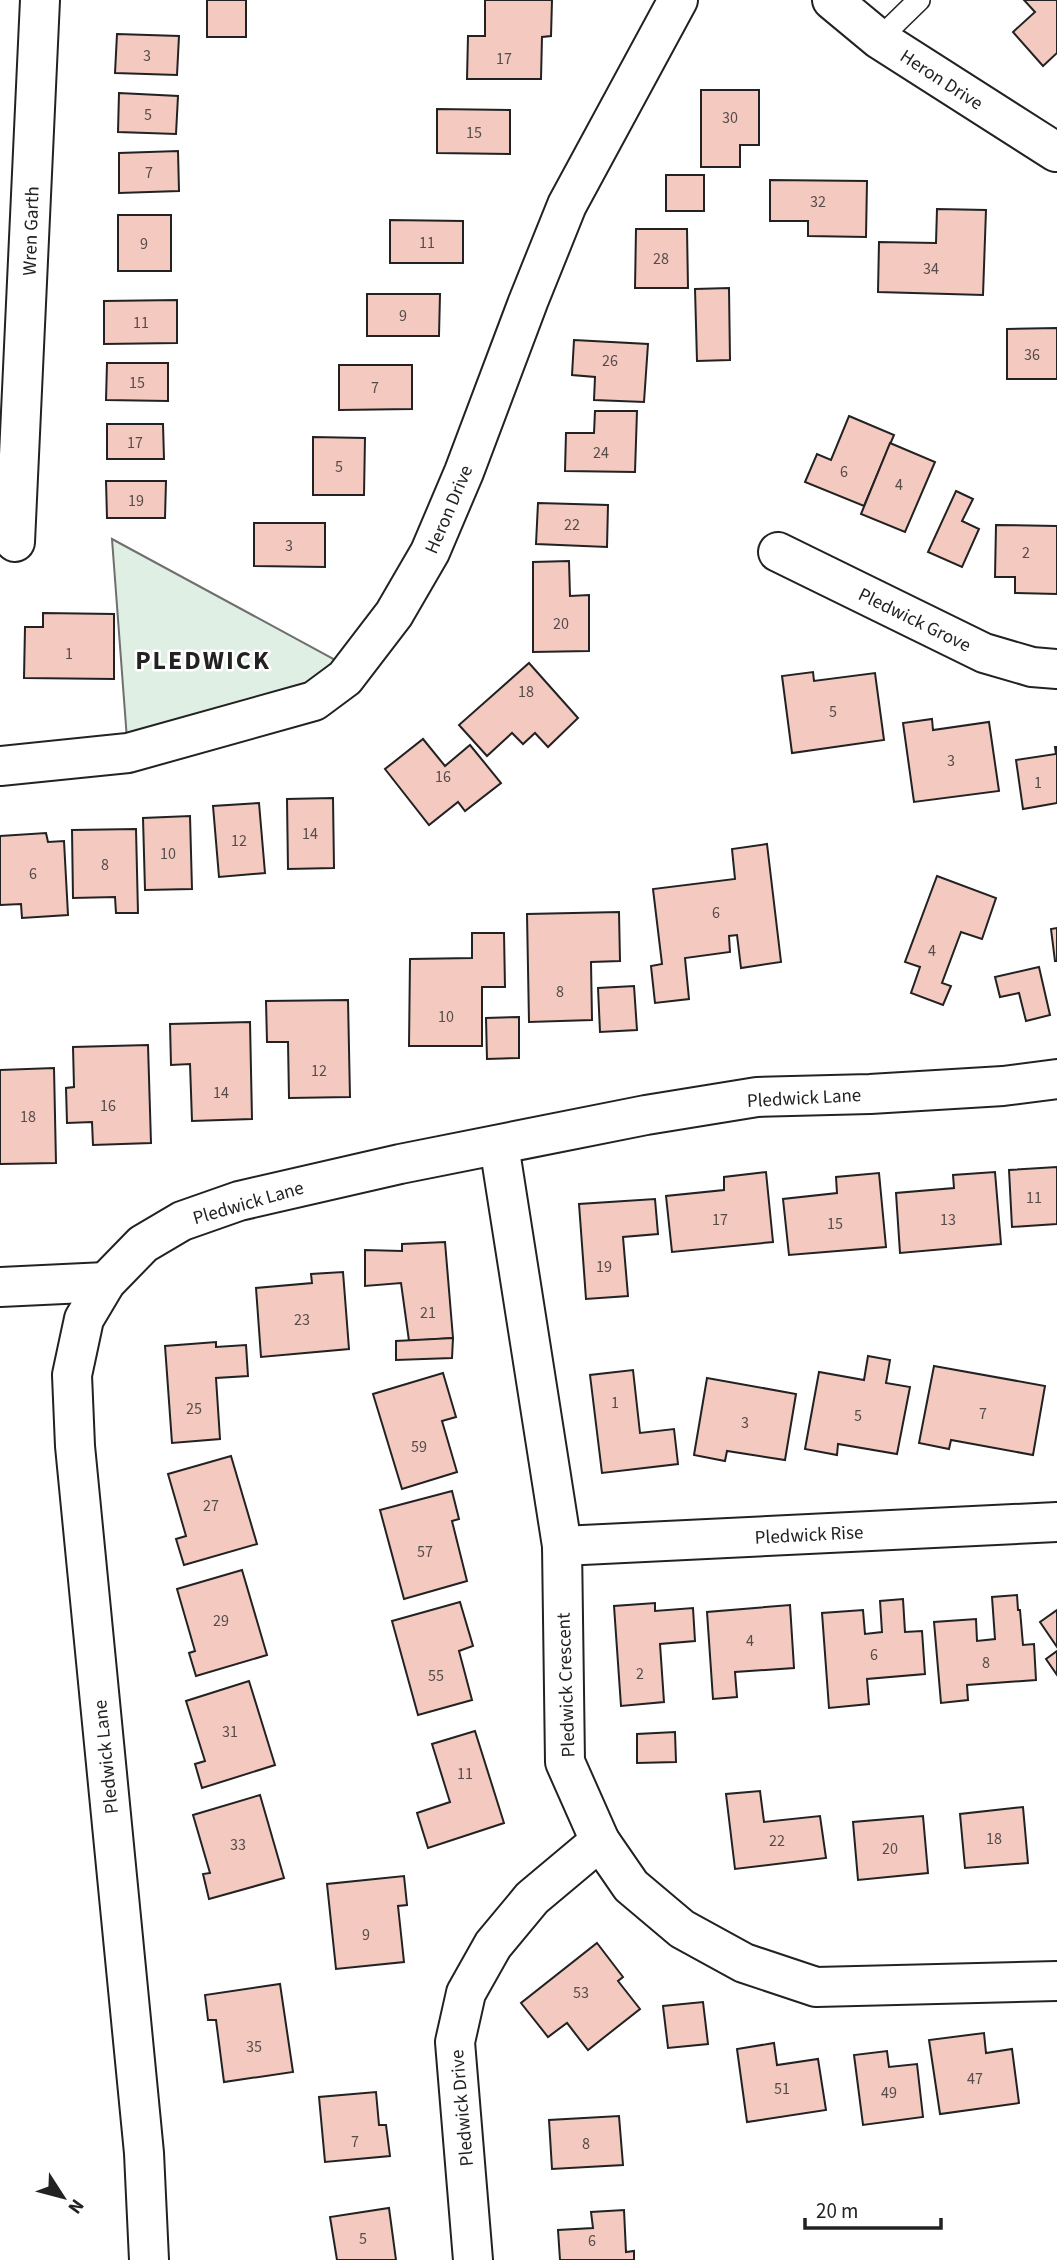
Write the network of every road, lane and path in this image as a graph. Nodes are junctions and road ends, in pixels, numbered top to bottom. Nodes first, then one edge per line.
1 (40, 0) edge
2 (678, 0) edge
3 (832, 0) edge
4 (919, 0) edge
5 (879, 39) junction
6 (1056, 152) edge
7 (10, 461) edge
8 (15, 542) dead end
9 (778, 552) dead end
10 (1057, 669) edge
11 (0, 766) edge
12 (1057, 1079) edge
13 (499, 1145) junction
14 (106, 1282) junction
15 (0, 1287) edge
16 (1057, 1522) edge
17 (562, 1546) junction
18 (600, 1841) junction
19 (1057, 1981) edge
20 (149, 2260) edge
21 (473, 2260) edge

1 - 7 street, Wren Garth
2 - 11 street, Heron Drive
3 - 5 street, Heron Drive
4 - 5 lane
5 - 6 street, Heron Drive
7 - 8 street, Wren Garth
9 - 10 street, Pledwick Grove
12 - 13 street, Pledwick Lane
13 - 14 street, Pledwick Lane
13 - 17 street, Pledwick Crescent
14 - 15 street
14 - 20 street, Pledwick Lane
16 - 17 street, Pledwick Rise
17 - 18 street, Pledwick Crescent
18 - 19 street, Pledwick Crescent
18 - 21 street, Pledwick Drive

